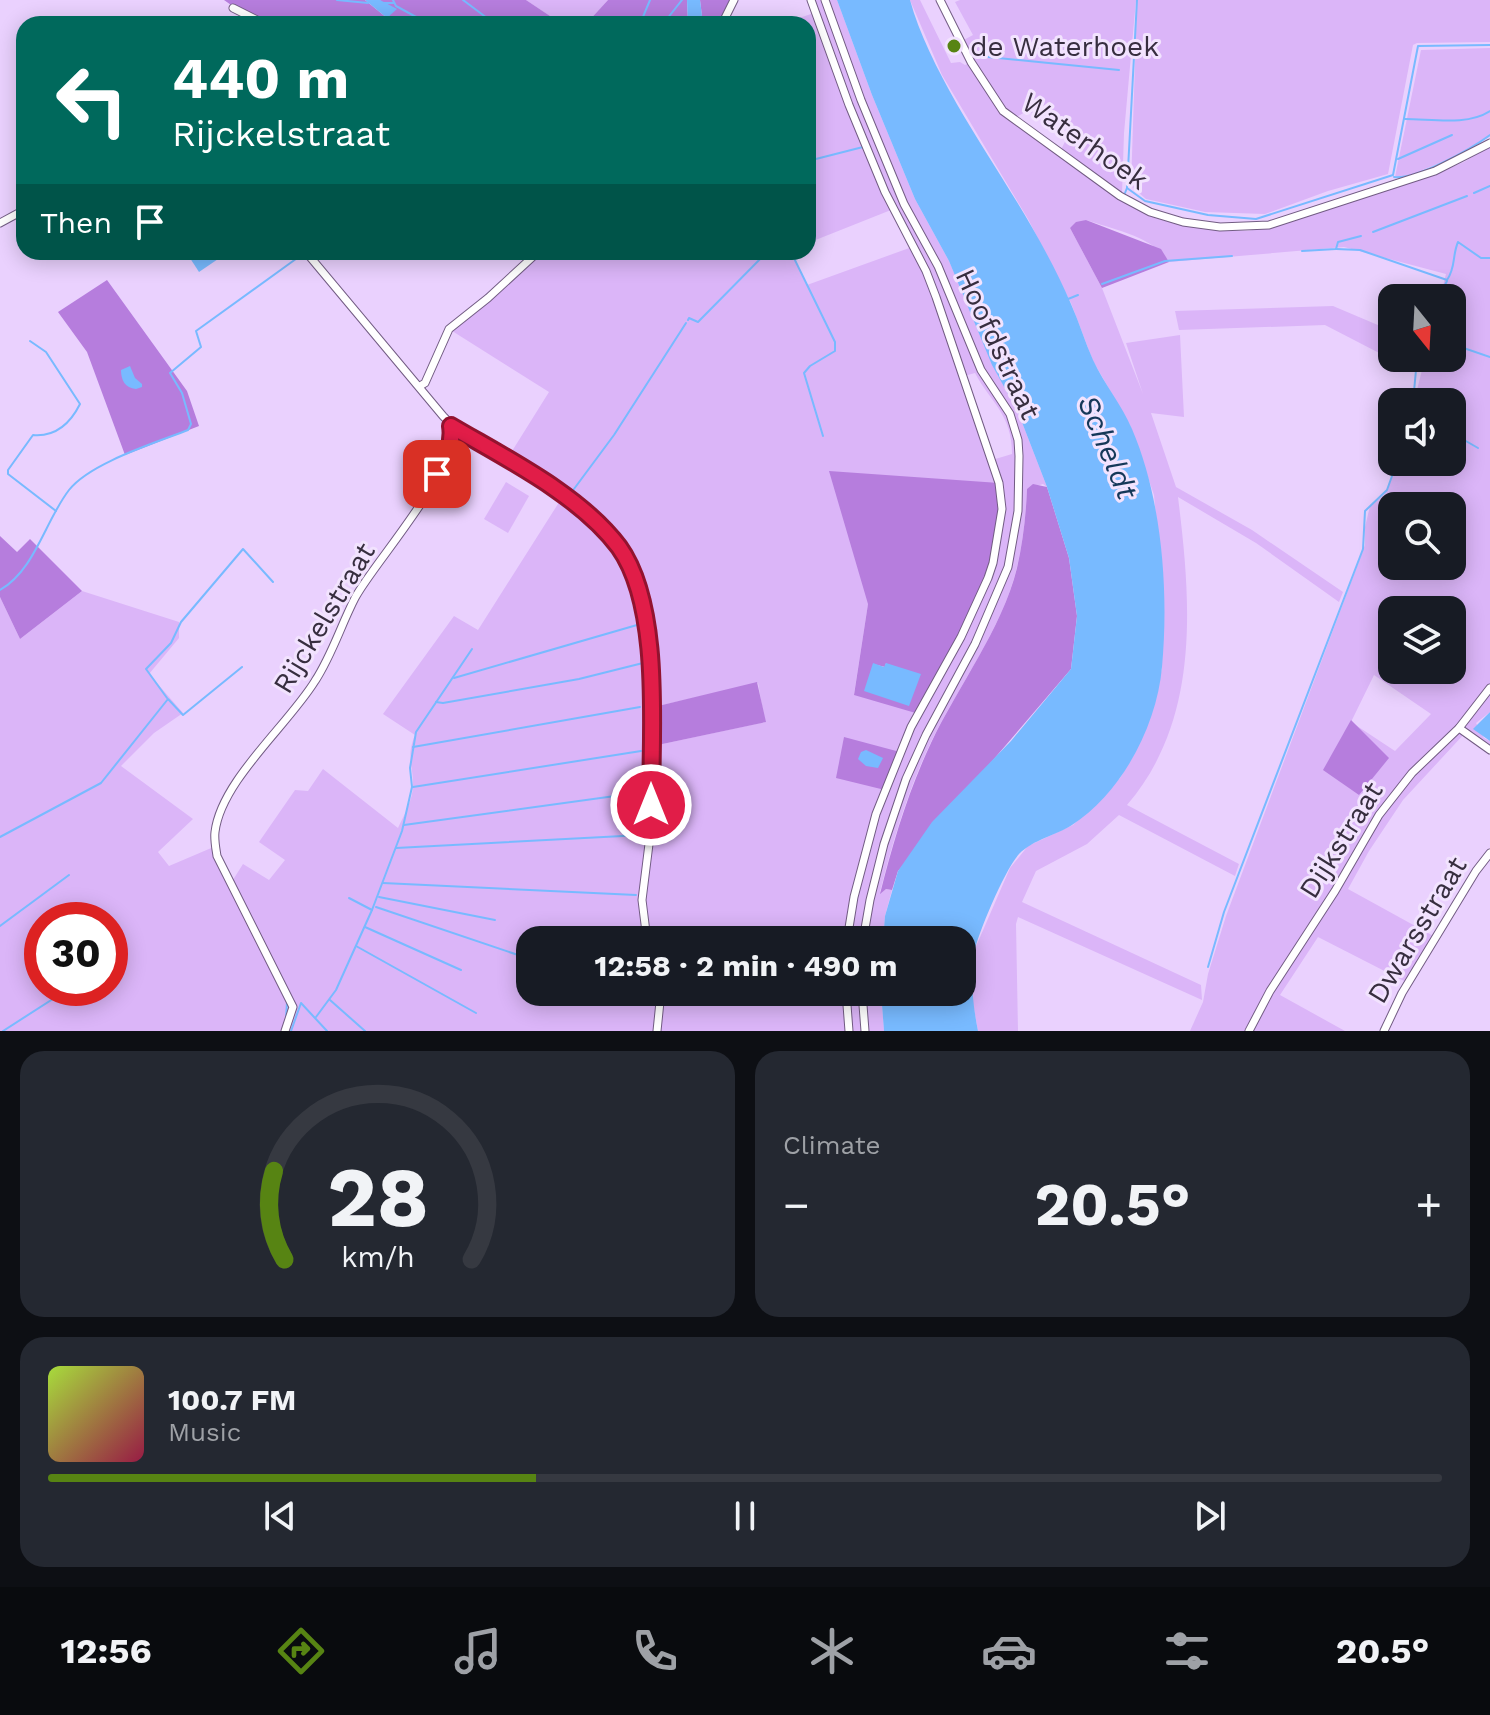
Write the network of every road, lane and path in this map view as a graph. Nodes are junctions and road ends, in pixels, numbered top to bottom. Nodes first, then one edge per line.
1 (811, 0) edge
2 (825, 0) edge
3 (940, 0) edge
4 (233, 8) dead end
5 (249, 16) edge
6 (1490, 143) edge
7 (313, 260) edge
8 (529, 260) edge
9 (420, 386) junction
10 (451, 426) junction
11 (1490, 688) edge
12 (1459, 728) junction
13 (1490, 750) edge
14 (1490, 853) edge
15 (645, 926) edge
16 (849, 926) edge
17 (866, 926) edge
18 (660, 1006) edge
19 (847, 1006) edge
20 (863, 1006) edge
21 (285, 1031) edge
22 (657, 1031) edge
23 (849, 1031) edge
24 (865, 1031) edge
25 (1249, 1031) edge
26 (1384, 1031) edge

1 - 16 street, Hoofdstraat
2 - 17 street, Hoofdstraat
3 - 6 street, Waterhoek
4 - 5 street
7 - 9 street
8 - 9 street
9 - 10 street
10 - 15 street
10 - 21 street, Rijckelstraat
11 - 12 street, Dijkstraat
12 - 13 street
12 - 25 street, Dijkstraat
14 - 26 street, Dwarsstraat
18 - 22 street
19 - 23 street
20 - 24 street

